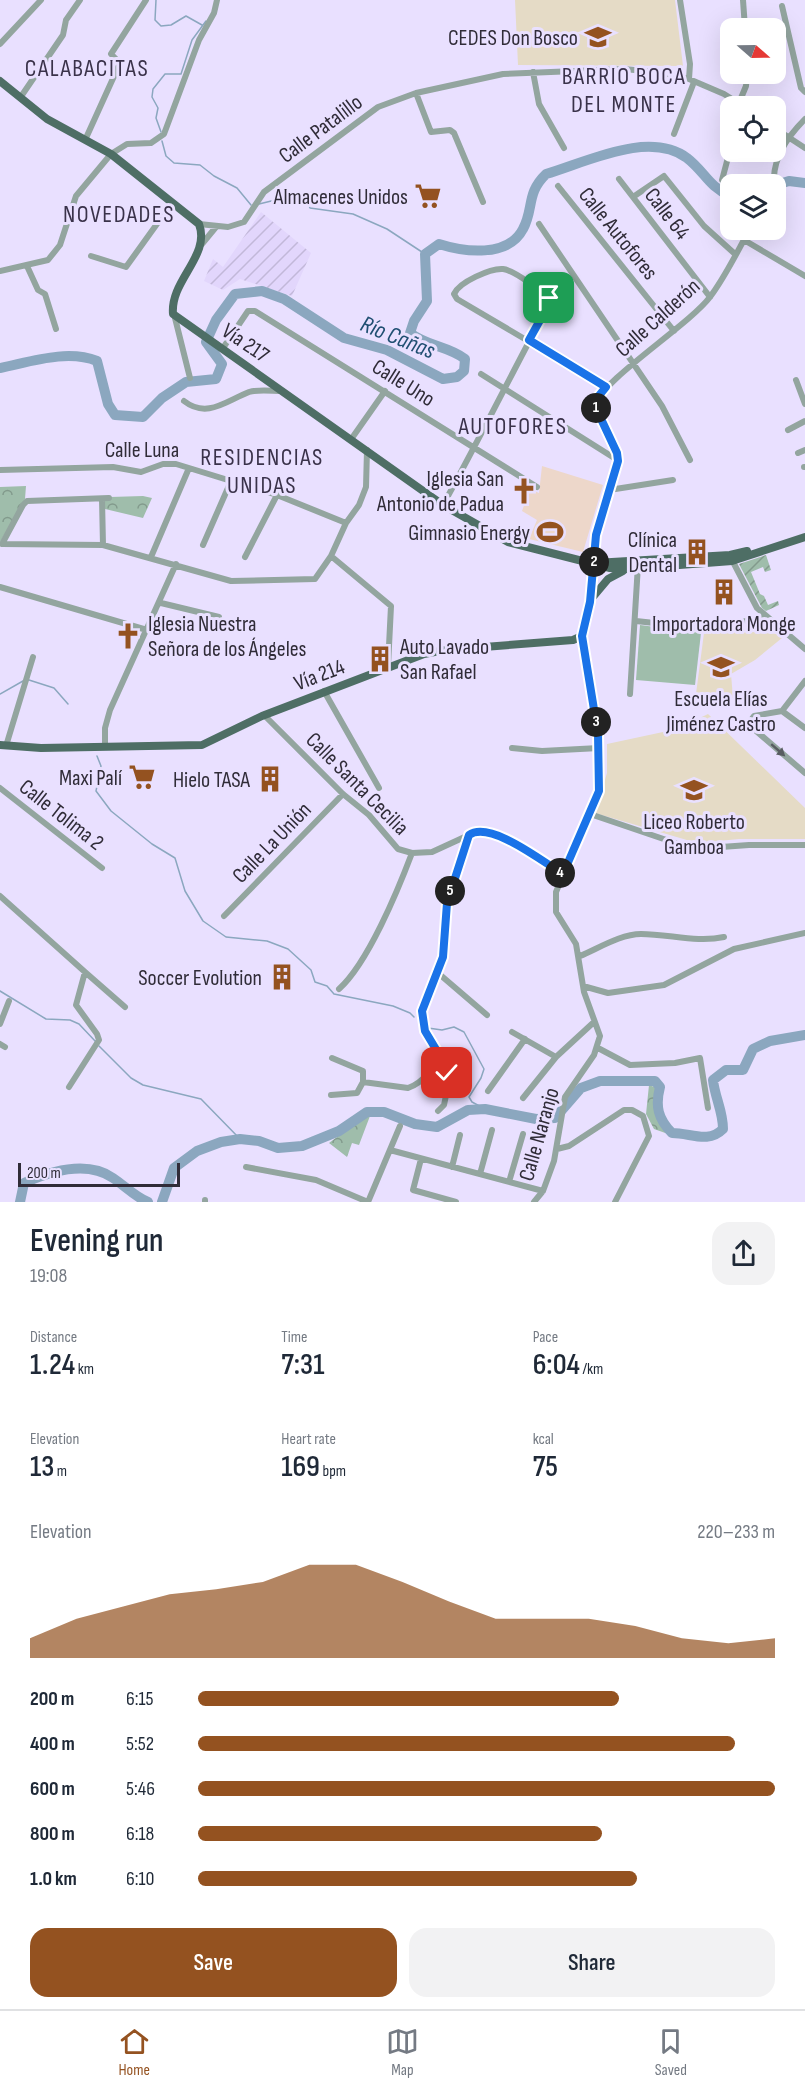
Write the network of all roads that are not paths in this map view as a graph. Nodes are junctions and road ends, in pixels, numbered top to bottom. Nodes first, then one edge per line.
1 (41, 0) edge
2 (80, 0) edge
3 (146, 0) edge
4 (217, 0) edge
5 (680, 0) edge
6 (743, 0) edge
7 (782, 6) dead end
8 (744, 18) edge
9 (2, 39) edge
10 (533, 72) junction
11 (0, 81) edge
12 (692, 81) junction
13 (805, 92) edge
14 (416, 93) junction
15 (723, 96) edge
16 (20, 98) junction
17 (805, 120) edge
18 (674, 134) dead end
19 (788, 137) junction
20 (86, 138) junction
21 (564, 148) dead end
22 (805, 148) edge
23 (111, 154) junction
24 (774, 174) edge
25 (619, 179) dead end
26 (558, 186) dead end
27 (633, 197) junction
28 (483, 202) dead end
29 (172, 203) junction
30 (199, 224) junction
31 (539, 224) dead end
32 (216, 226) junction
33 (744, 240) joint
34 (202, 244) junction
35 (735, 254) junction
36 (92, 256) dead end
37 (27, 266) junction
38 (0, 271) edge
39 (805, 275) edge
40 (710, 297) junction
41 (173, 314) junction
42 (56, 329) dead end
43 (674, 331) junction
44 (529, 340) junction
45 (223, 348) junction
46 (633, 366) junction
47 (481, 374) dead end
48 (190, 378) dead end
49 (796, 380) dead end
50 (606, 387) junction
51 (505, 389) junction
52 (285, 391) junction
53 (385, 391) junction
54 (803, 391) edge
55 (183, 401) dead end
56 (805, 404) edge
57 (805, 421) edge
58 (788, 430) dead end
59 (352, 438) junction
60 (475, 448) junction
61 (367, 450) junction
62 (690, 460) dead end
63 (618, 461) junction
64 (189, 468) junction
65 (0, 470) edge
66 (673, 480) dead end
67 (231, 481) junction
68 (537, 487) dead end
69 (609, 490) junction
70 (277, 495) junction
71 (443, 505) junction
72 (346, 523) junction
73 (805, 531) edge
74 (805, 537) edge
75 (104, 545) junction
76 (203, 545) dead end
77 (332, 556) junction
78 (151, 557) junction
79 (245, 557) dead end
80 (731, 558) junction
81 (176, 564) junction
82 (594, 564) junction
83 (638, 566) junction
84 (627, 569) junction
85 (0, 587) edge
86 (590, 602) junction
87 (161, 603) junction
88 (763, 615) junction
89 (219, 617) dead end
90 (636, 621) junction
91 (147, 630) junction
92 (582, 636) junction
93 (805, 649) edge
94 (33, 657) dead end
95 (388, 666) junction
96 (805, 681) edge
97 (324, 691) junction
98 (630, 694) dead end
99 (782, 711) junction
100 (264, 715) junction
101 (805, 728) edge
102 (2, 747) edge
103 (105, 747) junction
104 (512, 748) dead end
105 (598, 748) junction
106 (805, 773) edge
107 (0, 788) edge
108 (379, 788) dead end
109 (343, 794) junction
110 (590, 814) junction
111 (469, 835) junction
112 (805, 845) edge
113 (412, 853) junction
114 (102, 868) dead end
115 (563, 874) junction
116 (0, 897) edge
117 (224, 916) dead end
118 (805, 933) edge
119 (724, 937) dead end
120 (580, 956) junction
121 (85, 972) junction
122 (438, 973) junction
123 (583, 986) junction
124 (339, 989) dead end
125 (9, 1001) dead end
126 (125, 1007) dead end
127 (487, 1015) dead end
128 (594, 1022) junction
129 (0, 1024) edge
130 (512, 1032) dead end
131 (525, 1039) junction
132 (598, 1048) junction
133 (438, 1053) junction
134 (556, 1057) junction
135 (332, 1058) dead end
136 (363, 1082) junction
137 (69, 1087) dead end
138 (488, 1090) dead end
139 (331, 1095) dead end
140 (523, 1098) dead end
141 (708, 1108) dead end
142 (438, 1111) dead end
143 (400, 1126) dead end
144 (492, 1130) dead end
145 (523, 1134) dead end
146 (460, 1135) dead end
147 (557, 1149) junction
148 (390, 1150) junction
149 (421, 1159) junction
150 (246, 1167) dead end
151 (452, 1167) junction
152 (480, 1174) junction
153 (509, 1182) junction
154 (543, 1191) junction
155 (368, 1202) edge
156 (456, 1202) edge
157 (534, 1202) edge
158 (615, 1202) edge

1 - 9 street
2 - 16 street
3 - 20 street
4 - 23 street
5 - 12 street
6 - 8 street
7 - 13 street
10 - 12 street, Calle Patalillo
10 - 14 street, Calle Patalillo
10 - 21 street
11 - 16 main road
12 - 15 street, Calle Patalillo
12 - 18 street
14 - 28 street
14 - 32 street, Calle Patalillo
16 - 20 main road
17 - 19 street
19 - 22 street
19 - 24 street
20 - 23 main road
23 - 29 main road
23 - 37 street
25 - 27 street, Calle 64
26 - 43 street, Calle Autofores
27 - 35 street
27 - 40 street, Calle 64
29 - 30 main road
29 - 36 street
30 - 32 street, Calle Patalillo
30 - 34 main road
31 - 46 street
32 - 34 street
33 - 35 street, Calle Calderón
33 - 39 street
34 - 41 main road
35 - 40 street, Calle Calderón
37 - 38 street
37 - 42 street
40 - 43 street, Calle Calderón
41 - 45 main road, Vía 217
41 - 48 street
43 - 46 street, Calle Calderón
44 - 44 street
44 - 50 street
44 - 51 street
45 - 52 main road, Vía 217
45 - 53 street, Calle Uno
46 - 50 street, Calle Calderón
46 - 62 street
47 - 51 street
49 - 54 street
50 - 63 street, Calle Calderón
51 - 60 street
51 - 63 street
52 - 55 street
52 - 59 main road, Vía 217
53 - 59 street
53 - 60 street, Calle Uno
54 - 56 street
57 - 58 street
59 - 61 main road, Vía 217
60 - 68 street, Calle Uno
60 - 71 street
61 - 71 main road, Vía 217
61 - 72 street
63 - 69 street
64 - 65 street, Calle Luna
64 - 67 street, Calle Luna
64 - 78 street
66 - 69 street
67 - 70 street, Calle Luna
67 - 76 street
69 - 82 street
70 - 72 street, Calle Luna
70 - 79 street
71 - 82 main road, Vía 217
72 - 77 street
73 - 80 main road
74 - 80 main road
75 - 75 street
75 - 78 street
77 - 81 street
77 - 95 street
78 - 81 street
80 - 83 main road
80 - 88 street
81 - 87 street
82 - 83 main road
82 - 84 main road
82 - 86 main road
83 - 84 main road
83 - 90 street
84 - 86 main road
85 - 91 street
86 - 92 main road
87 - 89 street
87 - 91 street
88 - 90 street
88 - 93 street
90 - 98 street
91 - 103 street
92 - 95 main road, Vía 214
92 - 105 street
94 - 102 street
95 - 97 main road, Vía 214
96 - 99 street
97 - 100 main road, Vía 214
97 - 108 street
99 - 101 street
99 -> 106 street
100 - 103 main road, Vía 214
100 - 109 street, Calle Santa Cecilia
102 - 103 main road, Vía 214
104 - 105 street
105 - 110 street
107 - 114 street, Calle Tolima 2
109 - 113 street, Calle Santa Cecilia
109 - 117 street, Calle La Unión
110 - 112 street
110 - 115 street
111 - 113 street, Calle Santa Cecilia
111 - 115 street
111 - 122 street
113 - 124 street
115 - 120 street
116 - 121 street
118 - 123 street
119 - 120 street
120 - 123 street
121 - 126 street
121 - 137 street
122 - 127 street
122 - 133 street
123 - 128 street
125 - 129 street
128 - 132 street
128 - 134 street
130 - 131 street
131 - 134 street
131 - 138 street
132 - 141 street
132 - 147 street, Calle Naranjo
133 - 136 street
133 - 142 street
134 - 140 street
135 - 136 street
136 - 139 street
143 - 148 street
144 - 152 street
145 - 153 street
146 - 151 street
147 - 154 street, Calle Naranjo
147 - 158 street
148 - 149 street
148 - 155 street
149 - 151 street
149 - 156 street
150 - 155 street
151 - 152 street
152 - 153 street
153 - 154 street
154 - 157 street, Calle Naranjo

